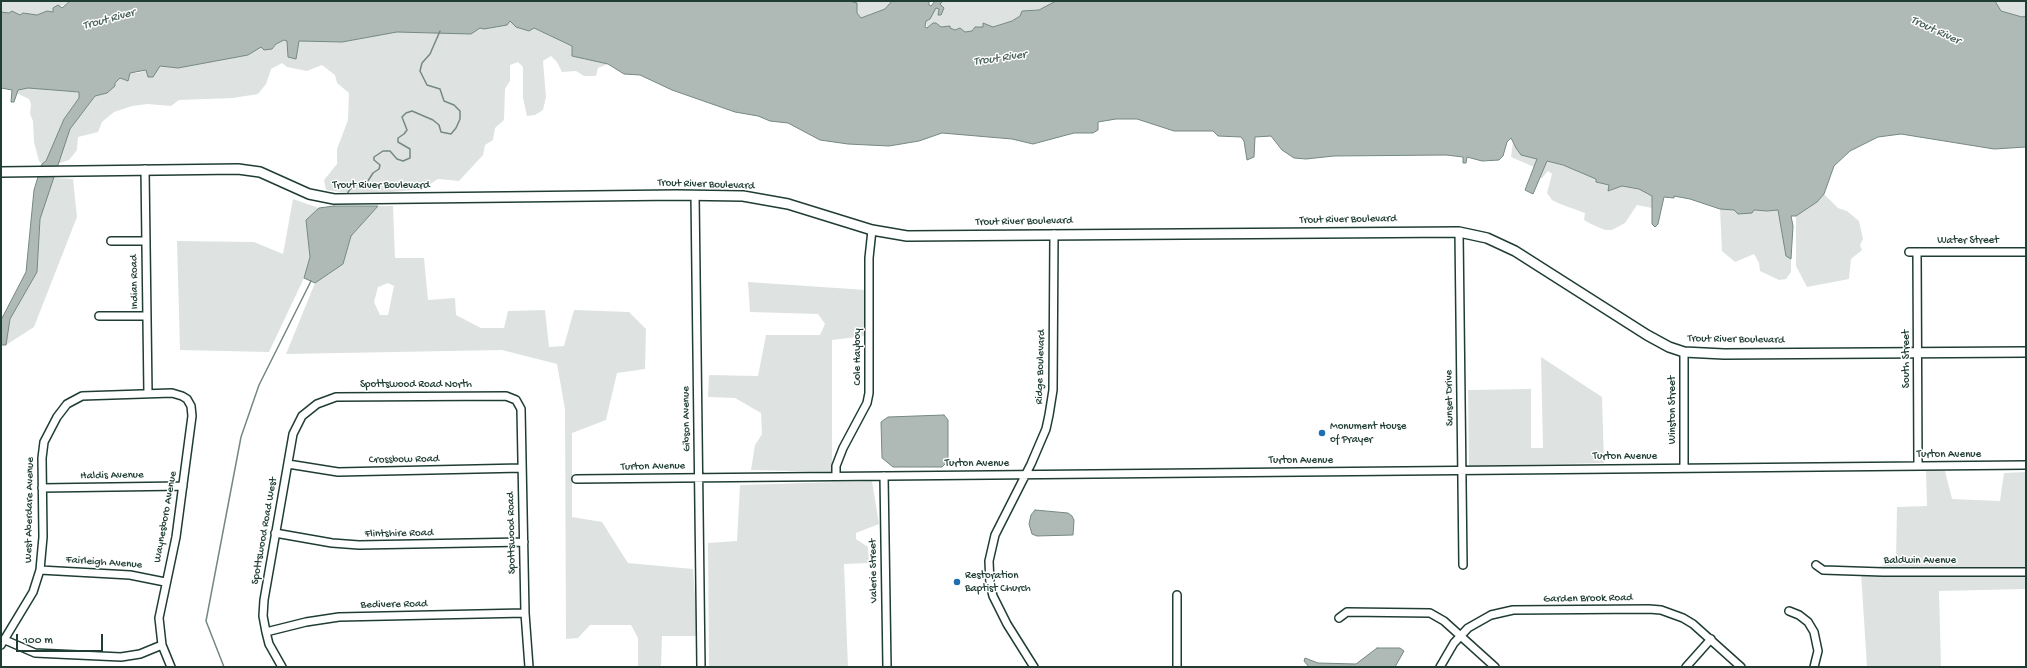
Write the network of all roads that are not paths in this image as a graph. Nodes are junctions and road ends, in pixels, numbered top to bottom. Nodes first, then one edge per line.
1 (145, 169) junction
2 (1, 172) edge
3 (695, 195) junction
4 (872, 230) junction
5 (1459, 232) junction
6 (1054, 234) junction
7 (111, 241) dead end
8 (146, 242) junction
9 (1909, 252) dead end
10 (1918, 252) junction
11 (2026, 252) edge
12 (99, 316) dead end
13 (147, 316) junction
14 (1684, 352) junction
15 (1918, 352) junction
16 (2026, 352) edge
17 (148, 394) junction
18 (516, 400) joint
19 (317, 404) joint
20 (288, 464) junction
21 (2026, 465) edge
22 (1918, 466) junction
23 (522, 468) junction
24 (1684, 468) junction
25 (1462, 470) junction
26 (1025, 475) junction
27 (836, 476) junction
28 (884, 476) junction
29 (699, 478) junction
30 (576, 479) dead end
31 (183, 486) junction
32 (42, 488) junction
33 (276, 533) junction
34 (524, 542) junction
35 (1463, 565) dead end
36 (1816, 565) dead end
37 (40, 570) junction
38 (2026, 572) edge
39 (165, 582) junction
40 (1177, 595) dead end
41 (1789, 611) dead end
42 (525, 614) junction
43 (1339, 618) dead end
44 (266, 632) junction
45 (1460, 636) junction
46 (1711, 639) junction
47 (3, 642) edge
48 (162, 645) junction
49 (172, 667) edge
50 (282, 667) edge
51 (529, 667) edge
52 (701, 667) edge
53 (887, 667) edge
54 (1034, 667) edge
55 (1177, 667) edge
56 (1440, 667) edge
57 (1495, 667) edge
58 (1686, 667) edge
59 (1741, 667) edge
60 (1814, 667) edge

1 - 2 street, Trout River Boulevard
1 - 3 street, Trout River Boulevard
1 - 8 street, Indian Road
3 - 4 street, Trout River Boulevard
3 - 29 street, Gibson Avenue
4 - 6 street, Trout River Boulevard
4 - 27 street, Cole Hayboy
5 - 6 street, Trout River Boulevard
5 - 14 street, Trout River Boulevard
5 - 25 street, Sunset Drive
6 - 26 street, Ridge Boulevard
7 - 8 street
8 - 13 street, Indian Road
9 - 10 street, Water Street
10 - 11 street, Water Street
10 - 15 street, South Street
12 - 13 street
13 - 17 street, Indian Road
14 - 15 street, Trout River Boulevard
14 - 24 street, Winston Street
15 - 16 street, Trout River Boulevard
15 - 22 street, South Street
17 - 31 street, Waynesboro Avenue
17 - 32 street, West Aberdare Avenue
18 - 19 street, Spottswood Road North
18 - 23 street, Spottswood Road
19 - 20 street, Spottswood Road West
20 - 23 street, Crossbow Road
20 - 33 street, Spottswood Road West
21 - 22 street, Turton Avenue
22 - 24 street, Turton Avenue
23 - 34 street, Spottswood Road
24 - 25 street, Turton Avenue
25 - 26 street, Turton Avenue
25 - 35 street, Sunset Drive
26 - 28 street, Turton Avenue
26 - 54 street, Ridge Boulevard
27 - 28 street, Turton Avenue
27 - 29 street, Turton Avenue
28 - 53 street, Valerie Street
29 - 30 street, Turton Avenue
29 - 52 street, Gibson Avenue
31 - 32 street, Haldis Avenue
31 - 39 street, Waynesboro Avenue
32 - 37 street, West Aberdare Avenue
33 - 34 street, Flintshire Road
33 - 44 street, Spottswood Road West
34 - 42 street, Spottswood Road
36 - 38 street, Baldwin Avenue
37 - 39 street, Fairleigh Avenue
37 - 47 street, West Aberdare Avenue
39 - 48 street, Waynesboro Avenue
40 - 55 street
41 - 60 street
42 - 44 street, Bedivere Road
42 - 51 street, Spottswood Road
43 - 45 street
44 - 50 street, Spottswood Road West
45 - 46 street, Garden Brook Road
45 - 56 street, Garden Brook Road
45 - 57 street
46 - 58 street
46 - 59 street, Garden Brook Road
47 - 48 street
48 - 49 street, Waynesboro Avenue

